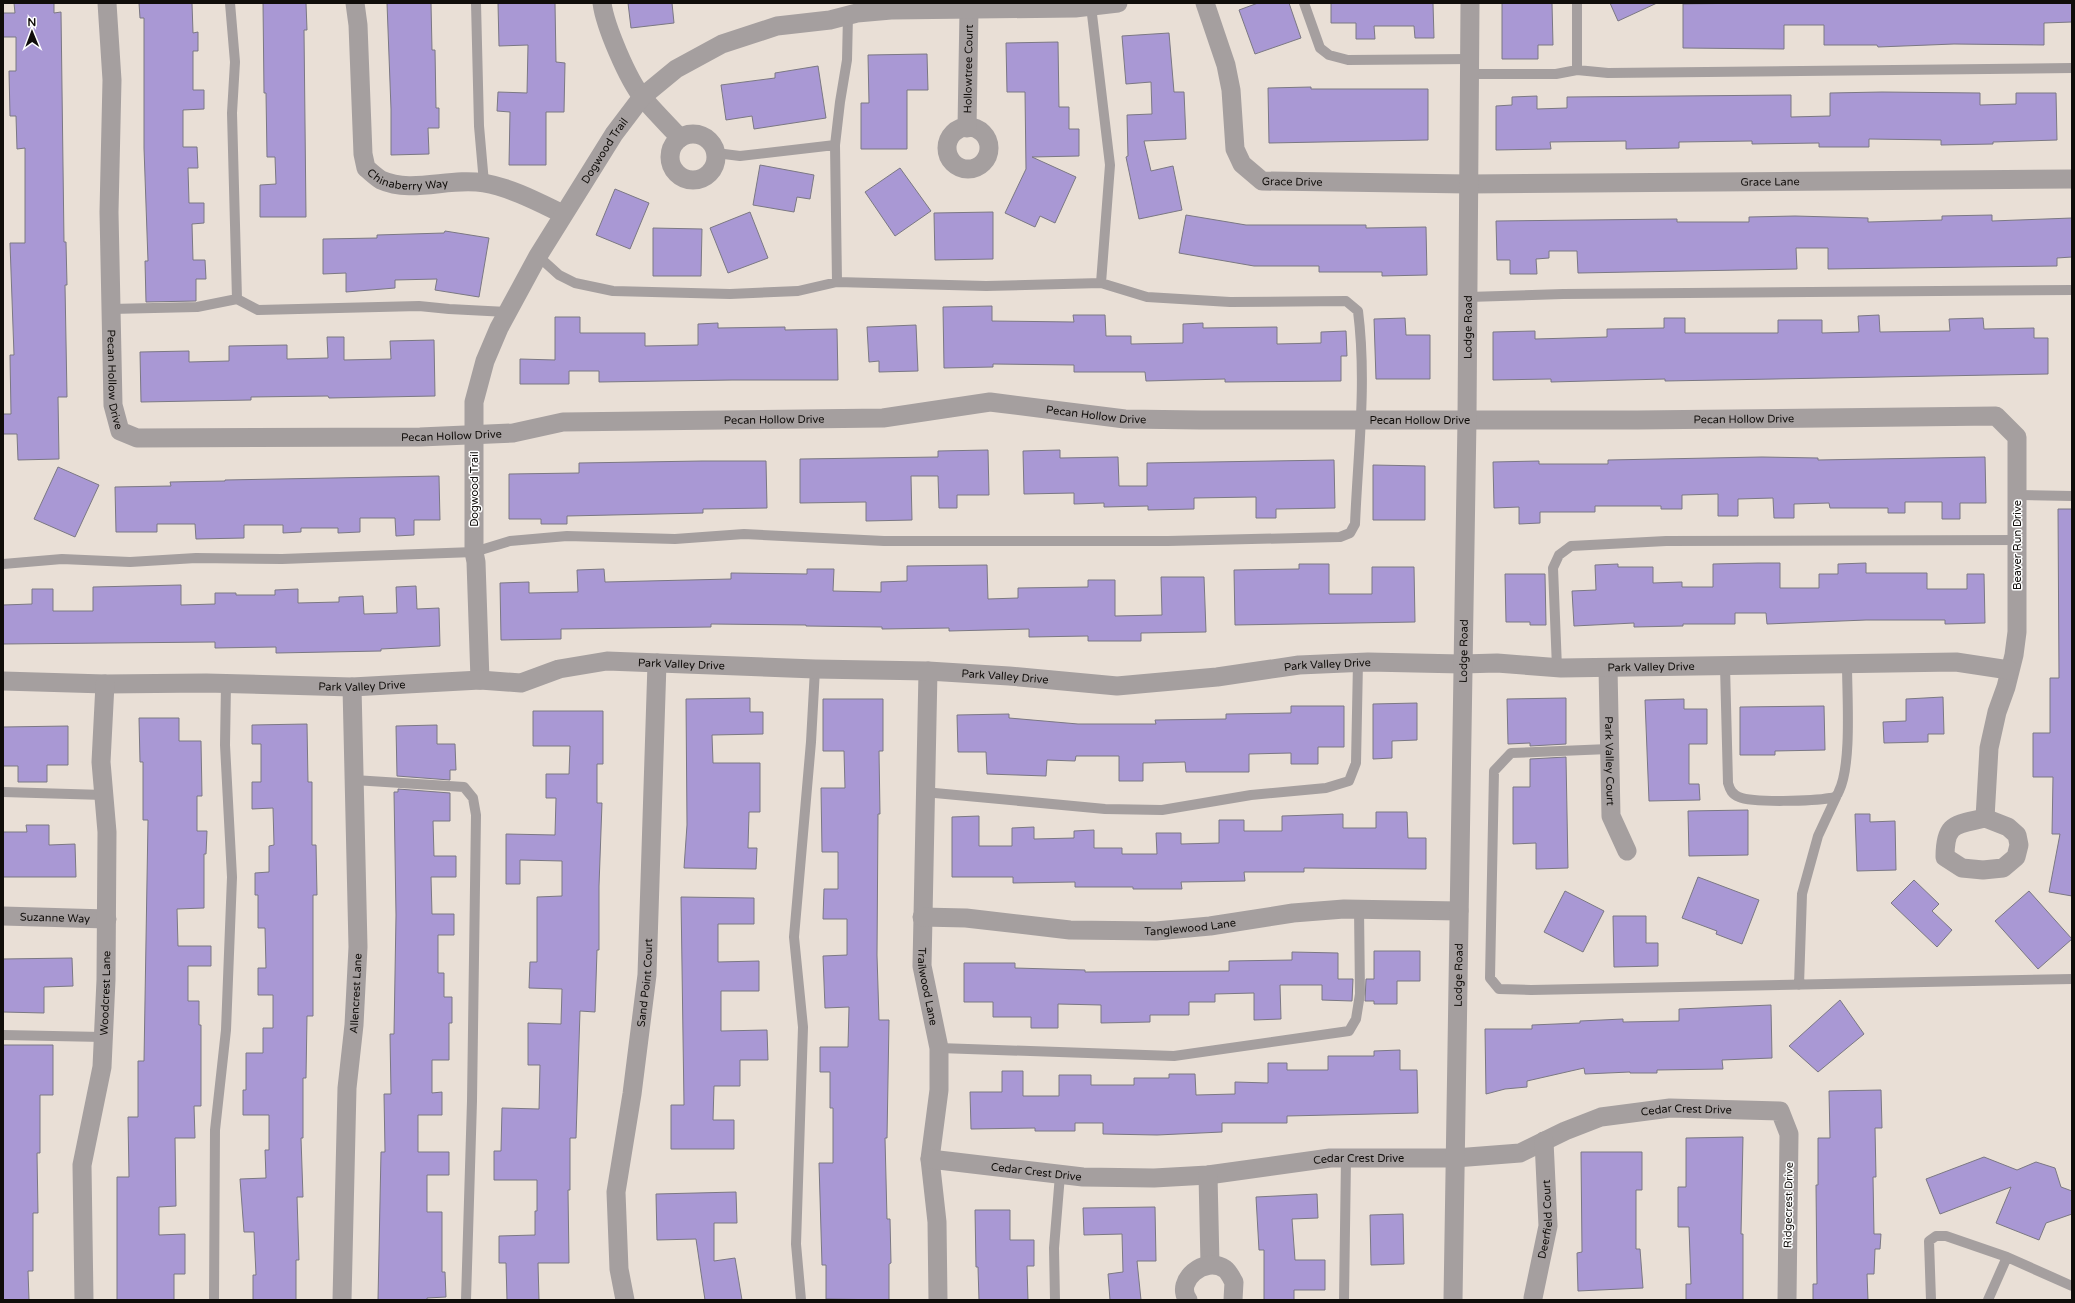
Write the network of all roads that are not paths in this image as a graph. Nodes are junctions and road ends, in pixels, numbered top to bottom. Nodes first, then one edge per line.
1 (107, 3) edge
2 (230, 3) edge
3 (355, 3) edge
4 (476, 3) edge
5 (602, 3) edge
6 (1118, 3) edge
7 (1205, 3) edge
8 (1304, 3) edge
9 (1470, 3) edge
10 (1577, 3) edge
11 (1091, 6) junction
12 (969, 10) junction
13 (848, 15) junction
14 (1470, 66) junction
15 (2072, 68) edge
16 (1577, 70) junction
17 (642, 96) junction
18 (967, 128) dead end
19 (680, 138) junction
20 (835, 145) junction
21 (716, 153) junction
22 (2072, 179) edge
23 (484, 183) junction
24 (1468, 184) junction
25 (563, 214) junction
26 (538, 256) junction
27 (836, 282) junction
28 (1101, 283) junction
29 (2072, 290) edge
30 (1468, 297) junction
31 (237, 299) junction
32 (111, 309) junction
33 (507, 312) junction
34 (1857, 417) joint
35 (1467, 419) junction
36 (1361, 420) junction
37 (474, 435) junction
38 (2017, 495) junction
39 (2072, 496) edge
40 (2017, 540) junction
41 (474, 552) junction
42 (3, 564) edge
43 (1358, 662) junction
44 (657, 663) junction
45 (1462, 664) junction
46 (1847, 664) junction
47 (1725, 666) junction
48 (1557, 668) junction
49 (1608, 668) junction
50 (815, 669) junction
51 (2009, 670) junction
52 (928, 671) junction
53 (480, 680) junction
54 (3, 681) edge
55 (104, 684) junction
56 (226, 684) junction
57 (352, 687) junction
58 (1609, 749) junction
59 (354, 780) junction
60 (3, 792) edge
61 (924, 792) junction
62 (1839, 792) junction
63 (104, 795) junction
64 (1985, 818) dead end
65 (1627, 851) dead end
66 (1359, 909) junction
67 (1459, 911) junction
68 (3, 916) edge
69 (922, 917) junction
70 (107, 919) junction
71 (2072, 979) edge
72 (1799, 984) junction
73 (3, 1035) edge
74 (103, 1037) junction
75 (939, 1048) junction
76 (1780, 1111) joint
77 (1544, 1141) junction
78 (1346, 1158) junction
79 (1455, 1158) junction
80 (930, 1160) junction
81 (1060, 1175) junction
82 (1208, 1175) junction
83 (2007, 1257) junction
84 (1210, 1264) junction
85 (2072, 1286) edge
86 (1533, 1298) dead end
87 (84, 1300) edge
88 (214, 1300) edge
89 (342, 1300) edge
90 (466, 1300) edge
91 (625, 1300) edge
92 (801, 1300) edge
93 (938, 1300) edge
94 (1055, 1300) edge
95 (1188, 1300) edge
96 (1233, 1300) edge
97 (1344, 1300) edge
98 (1453, 1300) edge
99 (1787, 1300) edge
100 (1931, 1300) edge
101 (1988, 1300) edge

1 - 32 street, Pecan Hollow Drive
2 - 31 lane
3 - 23 street, Chinaberry Way
4 - 23 lane
5 - 17 street
6 - 11 street, Dogwood Trail
7 - 24 street, Grace Drive
8 - 14 lane
9 - 14 street, Lodge Road
10 - 16 lane
11 - 12 street, Dogwood Trail
11 - 28 lane
12 - 13 street, Dogwood Trail
12 - 18 street, Hollowtree Court
13 - 17 street, Dogwood Trail
13 - 20 lane
14 - 16 lane
14 - 24 street, Lodge Road
15 - 16 lane
17 - 19 street
17 - 25 street, Dogwood Trail
19 - 21 street
19 - 21 street
20 - 21 lane
20 - 27 lane
22 - 24 street, Grace Lane
23 - 25 street, Chinaberry Way
24 - 30 street, Lodge Road
25 - 26 street, Dogwood Trail
26 - 27 lane
26 - 33 street, Dogwood Trail
27 - 28 lane
28 - 36 lane
29 - 30 lane
30 - 35 street, Lodge Road
31 - 32 lane
31 - 33 lane
32 - 37 street, Pecan Hollow Drive
33 - 37 street, Dogwood Trail
34 - 35 street, Pecan Hollow Drive
34 - 38 street, Beaver Run Drive
35 - 36 street, Pecan Hollow Drive
35 - 45 street, Lodge Road
36 - 37 street, Pecan Hollow Drive
36 - 41 lane
37 - 41 street, Dogwood Trail
38 - 39 lane
38 - 40 street, Beaver Run Drive
40 - 48 lane
40 - 51 street, Beaver Run Drive
41 - 42 lane
41 - 53 street, Dogwood Trail
43 - 45 street, Park Valley Drive
43 - 52 street, Park Valley Drive
43 - 61 lane
44 - 50 street, Park Valley Drive
44 - 53 street, Park Valley Drive
44 - 91 street, Sand Point Court
45 - 48 street, Park Valley Drive
45 - 67 street, Lodge Road
46 - 47 street, Park Valley Drive
46 - 51 street, Park Valley Drive
46 - 62 lane
47 - 49 street, Park Valley Drive
47 - 62 lane
48 - 49 street, Park Valley Drive
49 - 58 street, Park Valley Court
50 - 52 street, Park Valley Drive
50 - 92 lane
51 - 64 street, Beaver Run Drive
52 - 61 street, Trailwood Lane
53 - 57 street, Park Valley Drive
54 - 55 street, Park Valley Drive
55 - 56 street, Park Valley Drive
55 - 63 street, Woodcrest Lane
56 - 57 street, Park Valley Drive
56 - 88 lane
57 - 59 street, Allencrest Lane
58 - 65 street, Park Valley Court
58 - 72 lane
59 - 89 street, Allencrest Lane
59 - 90 lane
60 - 63 lane
61 - 69 street, Trailwood Lane
62 - 72 lane
63 - 70 street, Woodcrest Lane
66 - 67 street, Tanglewood Lane
66 - 69 street, Tanglewood Lane
66 - 75 lane
67 - 79 street, Lodge Road
68 - 70 street, Suzanne Way
69 - 75 street, Trailwood Lane
70 - 74 street, Woodcrest Lane
71 - 72 lane
73 - 74 lane
74 - 87 street, Woodcrest Lane
75 - 80 street, Trailwood Lane
76 - 77 street, Cedar Crest Drive
76 - 99 street, Ridgecrest Drive
77 - 79 street, Cedar Crest Drive
77 - 86 street, Deerfield Court
78 - 79 street, Cedar Crest Drive
78 - 82 street, Cedar Crest Drive
78 - 97 lane
79 - 98 street, Lodge Road
80 - 81 street, Cedar Crest Drive
80 - 93 street, Trailwood Lane
81 - 82 street, Cedar Crest Drive
81 - 94 lane
82 - 84 street
83 - 85 lane
83 - 100 lane
83 - 101 lane
84 - 95 street
84 - 96 street

